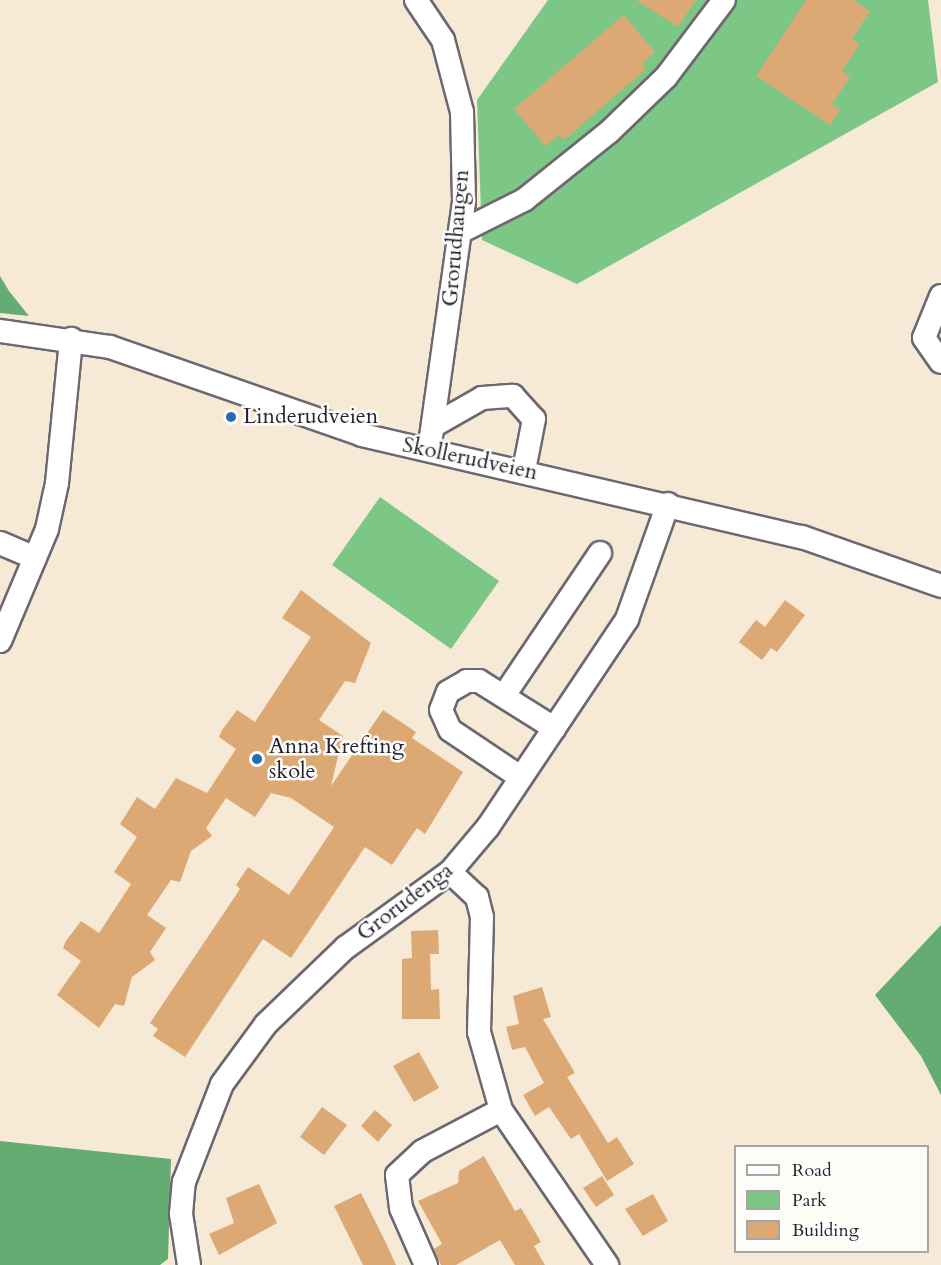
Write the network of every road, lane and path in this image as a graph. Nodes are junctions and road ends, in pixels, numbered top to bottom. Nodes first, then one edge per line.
1 (416, 0) edge
2 (724, 0) edge
3 (460, 232) junction
4 (941, 296) edge
5 (0, 330) edge
6 (71, 339) junction
7 (941, 362) edge
8 (433, 426) junction
9 (429, 450) junction
10 (524, 470) junction
11 (668, 504) junction
12 (0, 543) edge
13 (600, 553) dead end
14 (35, 558) junction
15 (941, 586) edge
16 (0, 641) edge
17 (505, 694) junction
18 (554, 728) junction
19 (520, 777) junction
20 (450, 872) junction
21 (501, 1110) junction
22 (189, 1265) edge
23 (426, 1265) edge
24 (607, 1265) edge

1 - 3 street, Grorudhaugen
2 - 3 street
3 - 8 street, Grorudhaugen
4 - 7 street
5 - 6 street, Skollerudveien
6 - 9 street, Skollerudveien
6 - 14 street
8 - 9 street, Grorudhaugen
8 - 10 street
9 - 10 street, Skollerudveien
10 - 11 street, Skollerudveien
11 - 15 street, Skollerudveien
11 - 18 street, Grorudenga
12 - 14 street
13 - 17 street
14 - 16 street
17 - 18 street
17 - 19 street
18 - 19 street, Grorudenga
19 - 20 street, Grorudenga
20 - 21 street
20 - 22 street, Grorudenga
21 - 23 street
21 - 24 street

